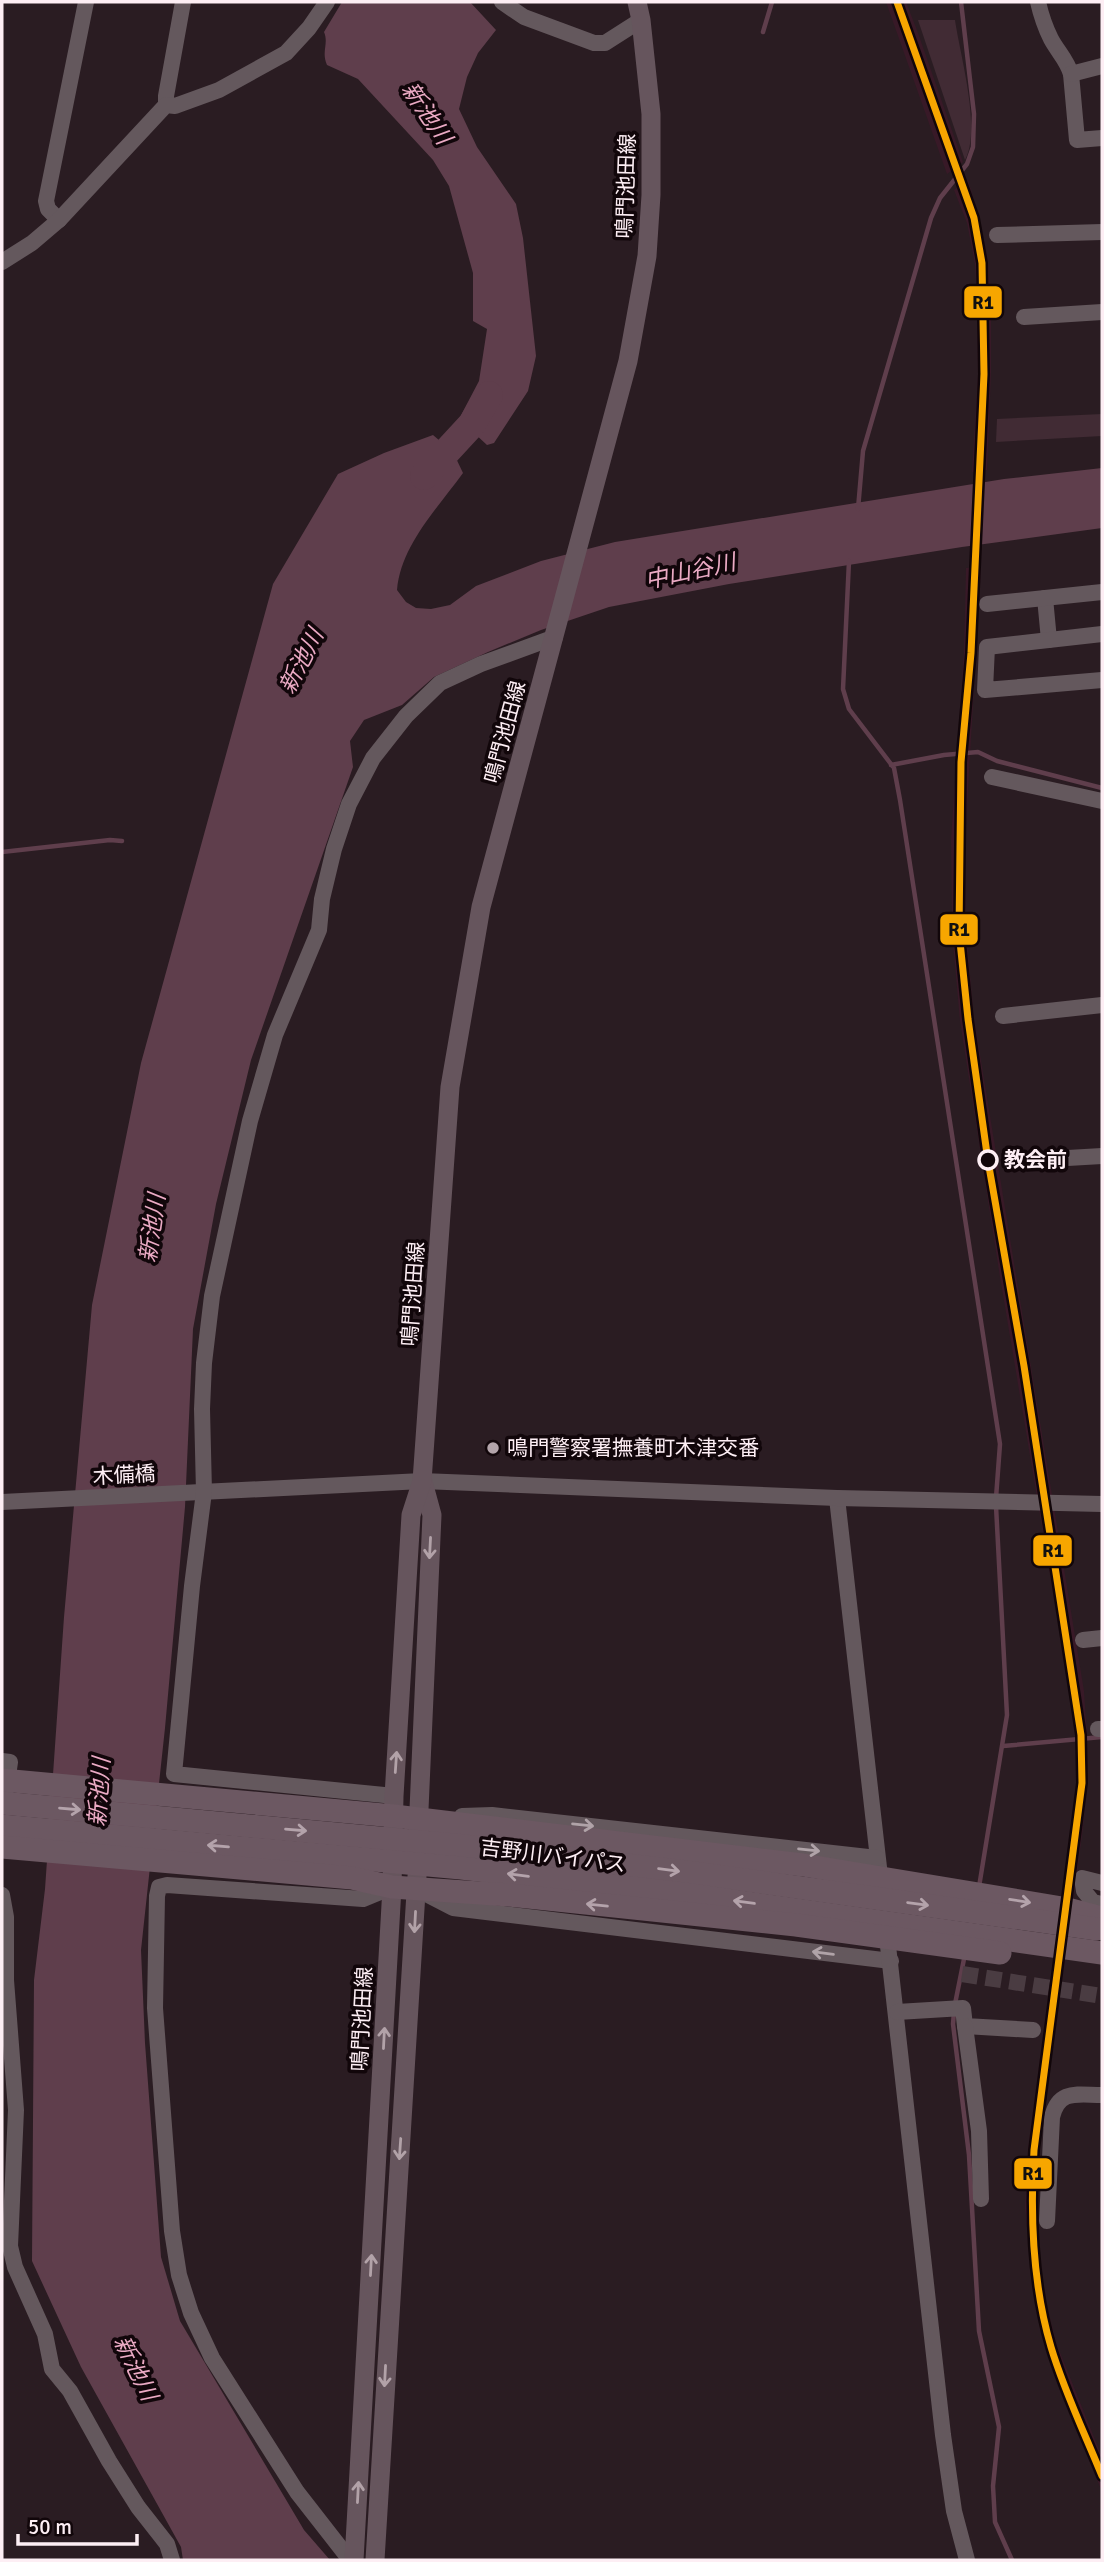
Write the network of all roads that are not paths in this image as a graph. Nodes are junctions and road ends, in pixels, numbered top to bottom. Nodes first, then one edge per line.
1 (86, 2) edge
2 (183, 2) edge
3 (327, 2) edge
4 (502, 2) edge
5 (1038, 2) edge
6 (639, 11) edge
7 (1102, 66) edge
8 (1071, 74) junction
9 (166, 105) junction
10 (1102, 138) edge
11 (59, 220) junction
12 (1102, 232) edge
13 (997, 235) dead end
14 (2, 262) edge
15 (1102, 312) edge
16 (1024, 317) dead end
17 (1102, 592) edge
18 (1045, 598) junction
19 (987, 604) dead end
20 (556, 632) junction
21 (1102, 634) edge
22 (1049, 640) junction
23 (1102, 680) edge
24 (992, 776) dead end
25 (1102, 801) edge
26 (1102, 1005) edge
27 (1003, 1016) dead end
28 (1102, 1156) edge
29 (1016, 1161) dead end
30 (422, 1481) junction
31 (200, 1492) junction
32 (837, 1498) junction
33 (2, 1503) edge
34 (1102, 1504) edge
35 (1102, 1638) edge
36 (1083, 1640) dead end
37 (2, 1761) edge
38 (2, 1780) edge
39 (2, 1803) edge
40 (394, 1806) junction
41 (418, 1819) junction
42 (2, 1826) edge
43 (2, 1847) edge
44 (877, 1858) junction
45 (1102, 1883) edge
46 (392, 1887) junction
47 (416, 1890) junction
48 (2, 1895) edge
49 (1102, 1904) edge
50 (1102, 1918) edge
51 (1102, 1930) edge
52 (1102, 1953) edge
53 (891, 1961) junction
54 (1102, 1962) edge
55 (897, 2012) junction
56 (965, 2026) junction
57 (1033, 2030) dead end
58 (1102, 2095) edge
59 (981, 2199) dead end
60 (1046, 2221) dead end
61 (172, 2560) edge
62 (352, 2560) edge
63 (375, 2560) edge
64 (967, 2560) edge

1 - 11 street
2 - 9 street
3 - 9 street
4 - 6 street
5 - 8 street
6 - 20 main road, 鳴門池田線
7 - 8 street
8 - 10 street
9 - 11 street
11 - 14 street
12 - 13 street
15 - 16 street
17 - 18 street
18 - 19 street
18 - 22 street
20 - 30 main road, 鳴門池田線
20 - 31 street
21 - 22 street
22 - 23 street
24 - 25 street
26 - 27 street
28 - 29 street
30 - 31 street, 木備橋
30 - 32 street, 木備橋
40 -> 30 main road, 鳴門池田線
30 -> 41 main road, 鳴門池田線
31 - 33 street, 木備橋
31 - 40 street
32 - 34 street, 木備橋
32 - 44 street
35 - 36 street
37 - 42 street
38 - 40 highway
39 -> 51 highway, 吉野川バイパス
40 - 41 highway
40 - 46 main road, 鳴門池田線
41 -> 44 street
41 - 47 main road, 鳴門池田線
41 -> 50 highway
52 -> 42 highway, 吉野川バイパス
43 - 46 highway
44 - 53 street
45 - 49 street
46 - 47 highway
62 -> 46 main road, 鳴門池田線
46 - 62 street
53 -> 47 street
54 -> 47 highway
47 -> 63 main road, 鳴門池田線
48 - 61 street
53 - 55 street
55 - 56 street
55 - 64 street
56 - 57 street
56 - 59 street
58 - 60 street

